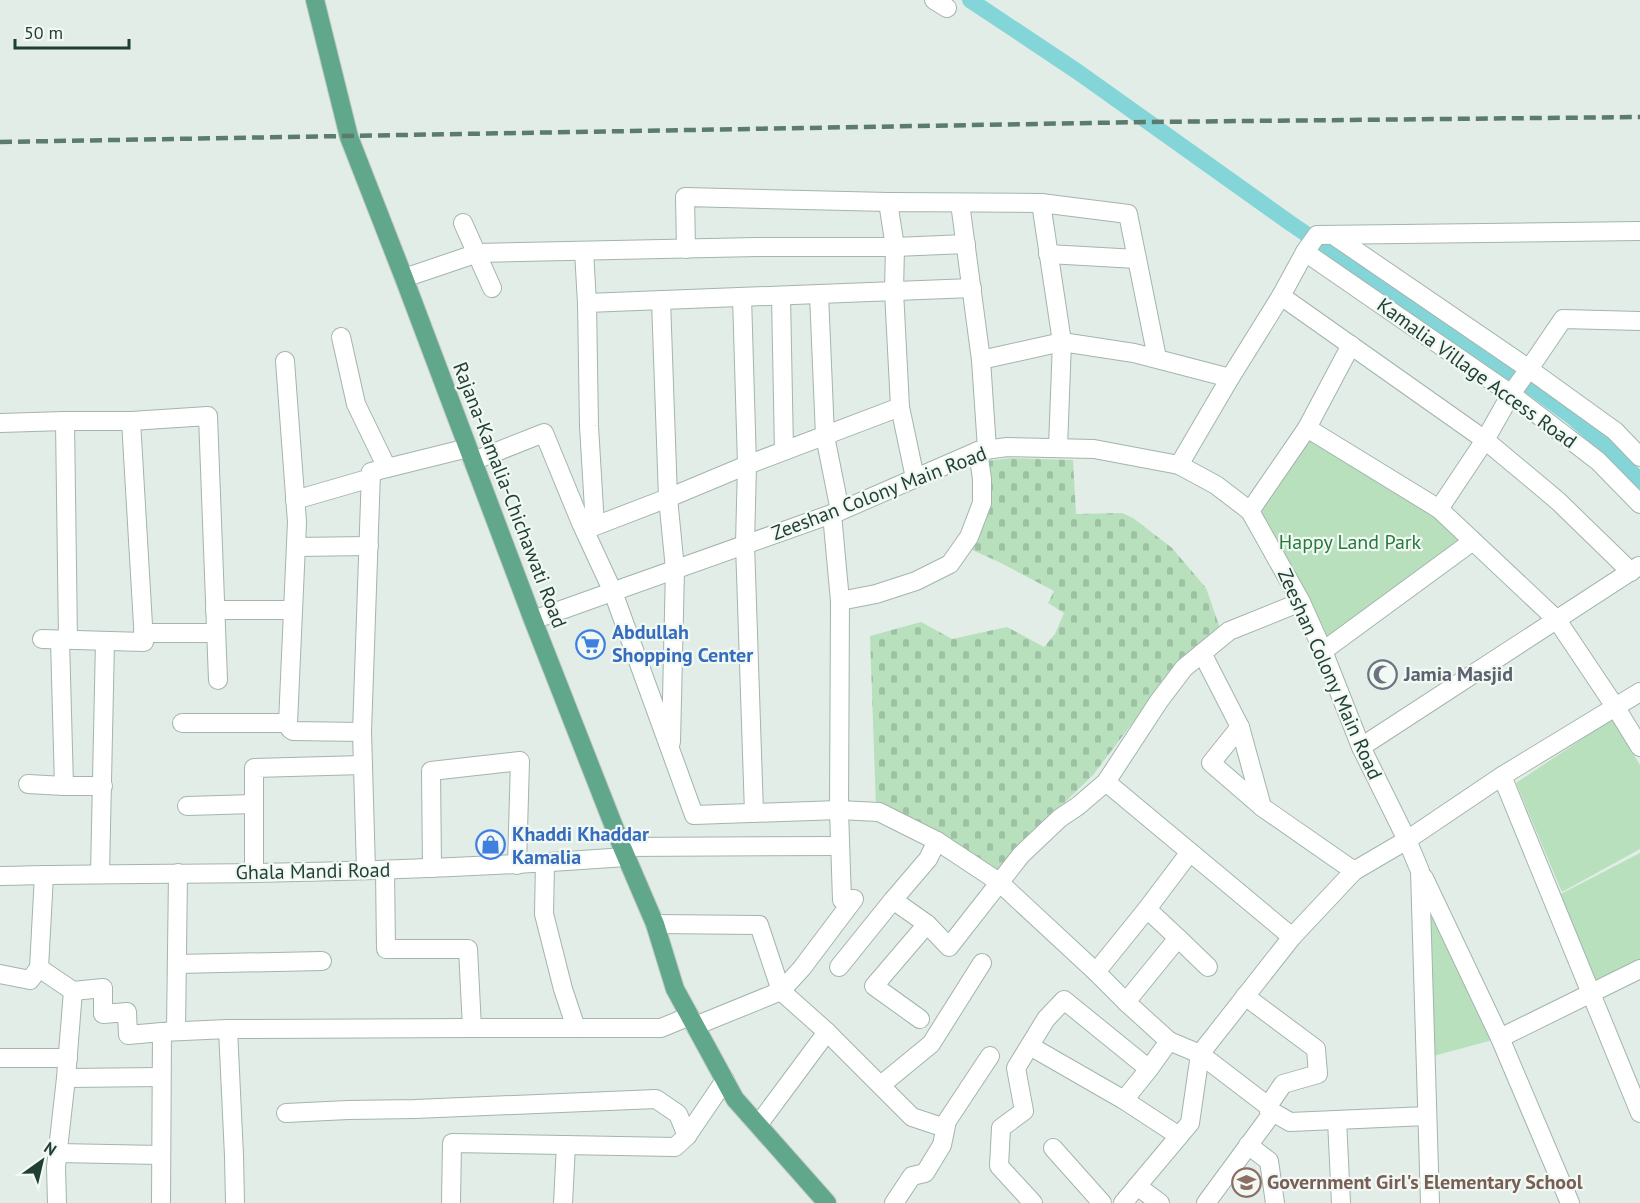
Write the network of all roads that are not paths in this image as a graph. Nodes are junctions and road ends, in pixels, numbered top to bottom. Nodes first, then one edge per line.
1 (315, 0) edge
2 (888, 202) junction
3 (960, 202) junction
4 (1041, 203) junction
5 (463, 223) dead end
6 (1640, 231) edge
7 (1316, 242) junction
8 (966, 244) junction
9 (895, 247) junction
10 (686, 249) junction
11 (584, 251) junction
12 (478, 253) junction
13 (1048, 254) junction
14 (1137, 259) junction
15 (404, 278) junction
16 (492, 288) dead end
17 (972, 288) junction
18 (894, 291) junction
19 (819, 294) junction
20 (781, 296) junction
21 (1281, 296) junction
22 (742, 297) junction
23 (661, 300) junction
24 (587, 303) junction
25 (1640, 321) edge
26 (341, 337) dead end
27 (1062, 342) junction
28 (1351, 345) junction
29 (1157, 358) junction
30 (981, 360) junction
31 (285, 361) dead end
32 (1529, 369) junction
33 (1230, 378) junction
34 (1511, 394) junction
35 (900, 407) junction
36 (65, 421) junction
37 (131, 421) junction
38 (0, 423) edge
39 (1307, 428) junction
40 (825, 436) junction
41 (1485, 440) junction
42 (1058, 447) junction
43 (982, 450) junction
44 (784, 451) junction
45 (470, 455) junction
46 (1640, 457) edge
47 (747, 465) junction
48 (1179, 465) junction
49 (387, 468) junction
50 (371, 478) junction
51 (915, 478) junction
52 (668, 498) junction
53 (295, 500) junction
54 (1640, 504) edge
55 (1439, 509) junction
56 (1250, 511) junction
57 (836, 513) junction
58 (589, 528) junction
59 (1473, 541) junction
60 (745, 544) junction
61 (369, 546) junction
62 (296, 547) junction
63 (675, 569) junction
64 (1635, 569) edge
65 (613, 592) junction
66 (840, 601) junction
67 (1301, 602) junction
68 (215, 610) junction
69 (293, 610) junction
70 (533, 620) junction
71 (1557, 620) junction
72 (143, 633) junction
73 (216, 633) junction
74 (57, 640) junction
75 (105, 642) junction
76 (1323, 651) junction
77 (1202, 653) junction
78 (218, 680) dead end
79 (1640, 692) edge
80 (1616, 708) junction
81 (182, 723) dead end
82 (288, 723) junction
83 (1240, 727) junction
84 (363, 732) junction
85 (1361, 747) junction
86 (1640, 747) edge
87 (671, 752) junction
88 (363, 765) junction
89 (1502, 776) junction
90 (1106, 782) junction
91 (28, 784) dead end
92 (64, 786) junction
93 (103, 786) junction
94 (254, 804) junction
95 (187, 806) dead end
96 (1262, 807) junction
97 (839, 810) junction
98 (754, 813) junction
99 (1407, 840) junction
100 (937, 841) junction
101 (840, 846) junction
102 (624, 852) junction
103 (1190, 852) junction
104 (545, 863) junction
105 (517, 865) junction
106 (432, 868) junction
107 (366, 870) junction
108 (385, 870) junction
109 (1354, 871) junction
110 (1420, 871) junction
111 (178, 873) junction
112 (254, 873) junction
113 (100, 874) junction
114 (44, 875) junction
115 (0, 876) edge
116 (999, 882) junction
117 (893, 900) junction
118 (1147, 909) junction
119 (655, 924) junction
120 (927, 924) junction
121 (1292, 937) junction
122 (1178, 938) junction
123 (322, 961) dead end
124 (982, 963) dead end
125 (177, 964) junction
126 (1208, 967) dead end
127 (39, 968) junction
128 (838, 968) dead end
129 (1640, 969) edge
130 (1096, 972) junction
131 (0, 974) edge
132 (73, 991) junction
133 (781, 991) junction
134 (1591, 993) junction
135 (1245, 996) junction
136 (1126, 1002) junction
137 (920, 1019) dead end
138 (693, 1021) junction
139 (472, 1028) junction
140 (576, 1028) junction
141 (228, 1029) junction
142 (169, 1031) junction
143 (827, 1032) junction
144 (1500, 1038) junction
145 (1169, 1041) junction
146 (1029, 1046) junction
147 (1200, 1054) junction
148 (990, 1056) dead end
149 (0, 1058) edge
150 (68, 1058) junction
151 (1149, 1069) junction
152 (161, 1077) junction
153 (66, 1078) junction
154 (725, 1080) junction
155 (881, 1085) junction
156 (1124, 1100) junction
157 (1268, 1108) junction
158 (286, 1113) dead end
159 (1640, 1113) edge
160 (1427, 1116) junction
161 (1337, 1120) junction
162 (758, 1125) junction
163 (945, 1128) junction
164 (687, 1136) junction
165 (1179, 1136) junction
166 (566, 1145) junction
167 (1248, 1145) junction
168 (1053, 1148) dead end
169 (58, 1153) junction
170 (160, 1155) junction
171 (1137, 1186) junction
172 (57, 1203) edge
173 (161, 1203) edge
174 (235, 1203) edge
175 (451, 1203) edge
176 (563, 1203) edge
177 (827, 1203) edge
178 (894, 1203) edge
179 (1032, 1203) edge
180 (1102, 1203) edge
181 (1123, 1203) edge
182 (1160, 1203) edge
183 (1206, 1203) edge
184 (1275, 1203) edge
185 (1341, 1203) edge
186 (1430, 1203) edge
187 (1570, 1203) edge

1 - 15 main road, Rajana-Kamalia-Chichawati Road
2 - 3 street
2 - 9 street
2 - 10 street
3 - 4 street
3 - 8 street
4 - 13 street
4 - 14 street
5 - 12 street
6 - 7 street
7 - 21 street
7 - 32 street
7 - 34 street, Kamalia Village Access Road
8 - 9 street
8 - 17 street
9 - 10 street
9 - 18 street
10 - 11 street
11 - 12 street
11 - 24 street
12 - 15 street
12 - 16 street
13 - 14 street
13 - 27 street
14 - 29 street
15 - 45 main road, Rajana-Kamalia-Chichawati Road
17 - 18 street
17 - 30 street
18 - 19 street
18 - 35 street
19 - 20 street
19 - 40 street
20 - 22 street
20 - 44 street
21 - 28 street
21 - 33 street
22 - 23 street
22 - 47 street
23 - 24 street
23 - 52 street
24 - 58 street
25 - 32 street
26 - 49 street
27 - 29 street
27 - 30 street
27 - 42 street
28 - 39 street
28 - 41 street
29 - 33 street
30 - 43 street
31 - 53 street
32 - 34 street
32 - 46 street
33 - 48 street
34 - 41 street
34 - 54 street, Kamalia Village Access Road
35 - 40 street
35 - 51 street
36 - 37 street
36 - 38 street
36 - 74 street
37 - 68 street
37 - 72 street
39 - 55 street
39 - 56 street
40 - 44 street
40 - 57 street
41 - 55 street
41 - 64 street
42 - 43 street, Zeeshan Colony Main Road
42 - 48 street, Zeeshan Colony Main Road
43 - 51 street, Zeeshan Colony Main Road
43 - 66 street
44 - 47 street
45 - 49 street
45 - 58 street
45 - 70 main road, Rajana-Kamalia-Chichawati Road
47 - 52 street
47 - 60 street
48 - 56 street, Zeeshan Colony Main Road
49 - 50 street
50 - 53 street
50 - 61 street
51 - 57 street, Zeeshan Colony Main Road
52 - 58 street
52 - 63 street
53 - 62 street
55 - 59 street
56 - 67 street, Zeeshan Colony Main Road
57 - 60 street, Zeeshan Colony Main Road
57 - 66 street
58 - 65 street
59 - 71 street
59 - 76 street
60 - 63 street, Zeeshan Colony Main Road
60 - 98 street
61 - 62 street
61 - 84 street
62 - 69 street
63 - 65 street, Zeeshan Colony Main Road
63 - 87 street
64 - 71 street
65 - 70 street, Zeeshan Colony Main Road
65 - 87 street
66 - 97 street
67 - 76 street, Zeeshan Colony Main Road
67 - 77 street
68 - 69 street
68 - 73 street
69 - 82 street
70 - 102 main road, Rajana-Kamalia-Chichawati Road
71 - 80 street
71 - 85 street
72 - 73 street
72 - 75 street
73 - 78 street
74 - 75 street
74 - 92 street
75 - 93 street
76 - 85 street, Zeeshan Colony Main Road
77 - 83 street
77 - 90 street
79 - 80 street
80 - 86 street
80 - 89 street
81 - 82 street
82 - 84 street
83 - 96 street
83 - 96 street
84 - 88 street
85 - 99 street, Zeeshan Colony Main Road
87 - 98 street
88 - 94 street
88 - 107 street
89 - 99 street
89 - 134 street
90 - 103 street
90 - 116 street
91 - 92 street
92 - 93 street
93 - 113 street
94 - 95 street
94 - 112 street
96 - 109 street
97 - 98 street
97 - 100 street
97 - 101 street
99 - 109 street
99 - 110 street, Zeeshan Colony Main Road
100 - 116 street
100 - 117 street
101 - 102 street, Ghala Mandi Road
101 - 133 street
102 - 104 street, Ghala Mandi Road
102 - 119 main road, Rajana-Kamalia-Chichawati Road
103 - 118 street
103 - 121 street
104 - 105 street, Ghala Mandi Road
104 - 140 street
105 - 106 street, Ghala Mandi Road
105 - 106 street
106 - 108 street, Ghala Mandi Road
107 - 108 street, Ghala Mandi Road
107 - 112 street, Ghala Mandi Road
108 - 139 street
109 - 121 street
110 - 144 street
110 - 160 street, Zeeshan Colony Main Road
111 - 112 street, Ghala Mandi Road
111 - 113 street, Ghala Mandi Road
111 - 125 street
113 - 114 street, Ghala Mandi Road
114 - 115 street, Ghala Mandi Road
114 - 127 street
116 - 120 street
116 - 130 street
117 - 120 street
117 - 128 street
118 - 122 street
118 - 130 street
119 - 133 street
119 - 138 main road, Rajana-Kamalia-Chichawati Road
120 - 137 street
121 - 135 street
122 - 126 street
122 - 136 street
123 - 125 street
124 - 155 street
125 - 142 street
127 - 131 street
127 - 132 street
129 - 134 street
130 - 136 street
132 - 142 street
132 - 150 street
133 - 138 street
133 - 143 street
134 - 144 street
134 - 159 street
135 - 147 street
135 - 157 street
136 - 145 street
138 - 140 street
138 - 154 main road, Rajana-Kamalia-Chichawati Road
139 - 140 street
139 - 141 street
141 - 142 street
141 - 174 street
142 - 152 street
143 - 155 street
143 - 162 street
144 - 187 street
145 - 147 street
145 - 151 street
146 - 151 street
146 - 156 street
146 - 179 street
147 - 157 street
147 - 165 street
148 - 163 street
149 - 150 street
150 - 153 street
151 - 156 street
152 - 153 street
152 - 170 street
153 - 169 street
154 - 162 main road, Rajana-Kamalia-Chichawati Road
154 - 164 street
155 - 163 street
156 - 165 street
157 - 161 street
157 - 167 street
158 - 164 street
160 - 161 street
160 - 186 street, Zeeshan Colony Main Road
161 - 185 street
162 - 177 main road, Rajana-Kamalia-Chichawati Road
163 - 178 street
164 - 166 street
165 - 171 street
166 - 175 street
166 - 176 street
167 - 183 street
167 - 184 street
168 - 180 street
169 - 170 street
169 - 172 street
170 - 173 street
171 - 181 street
171 - 182 street

